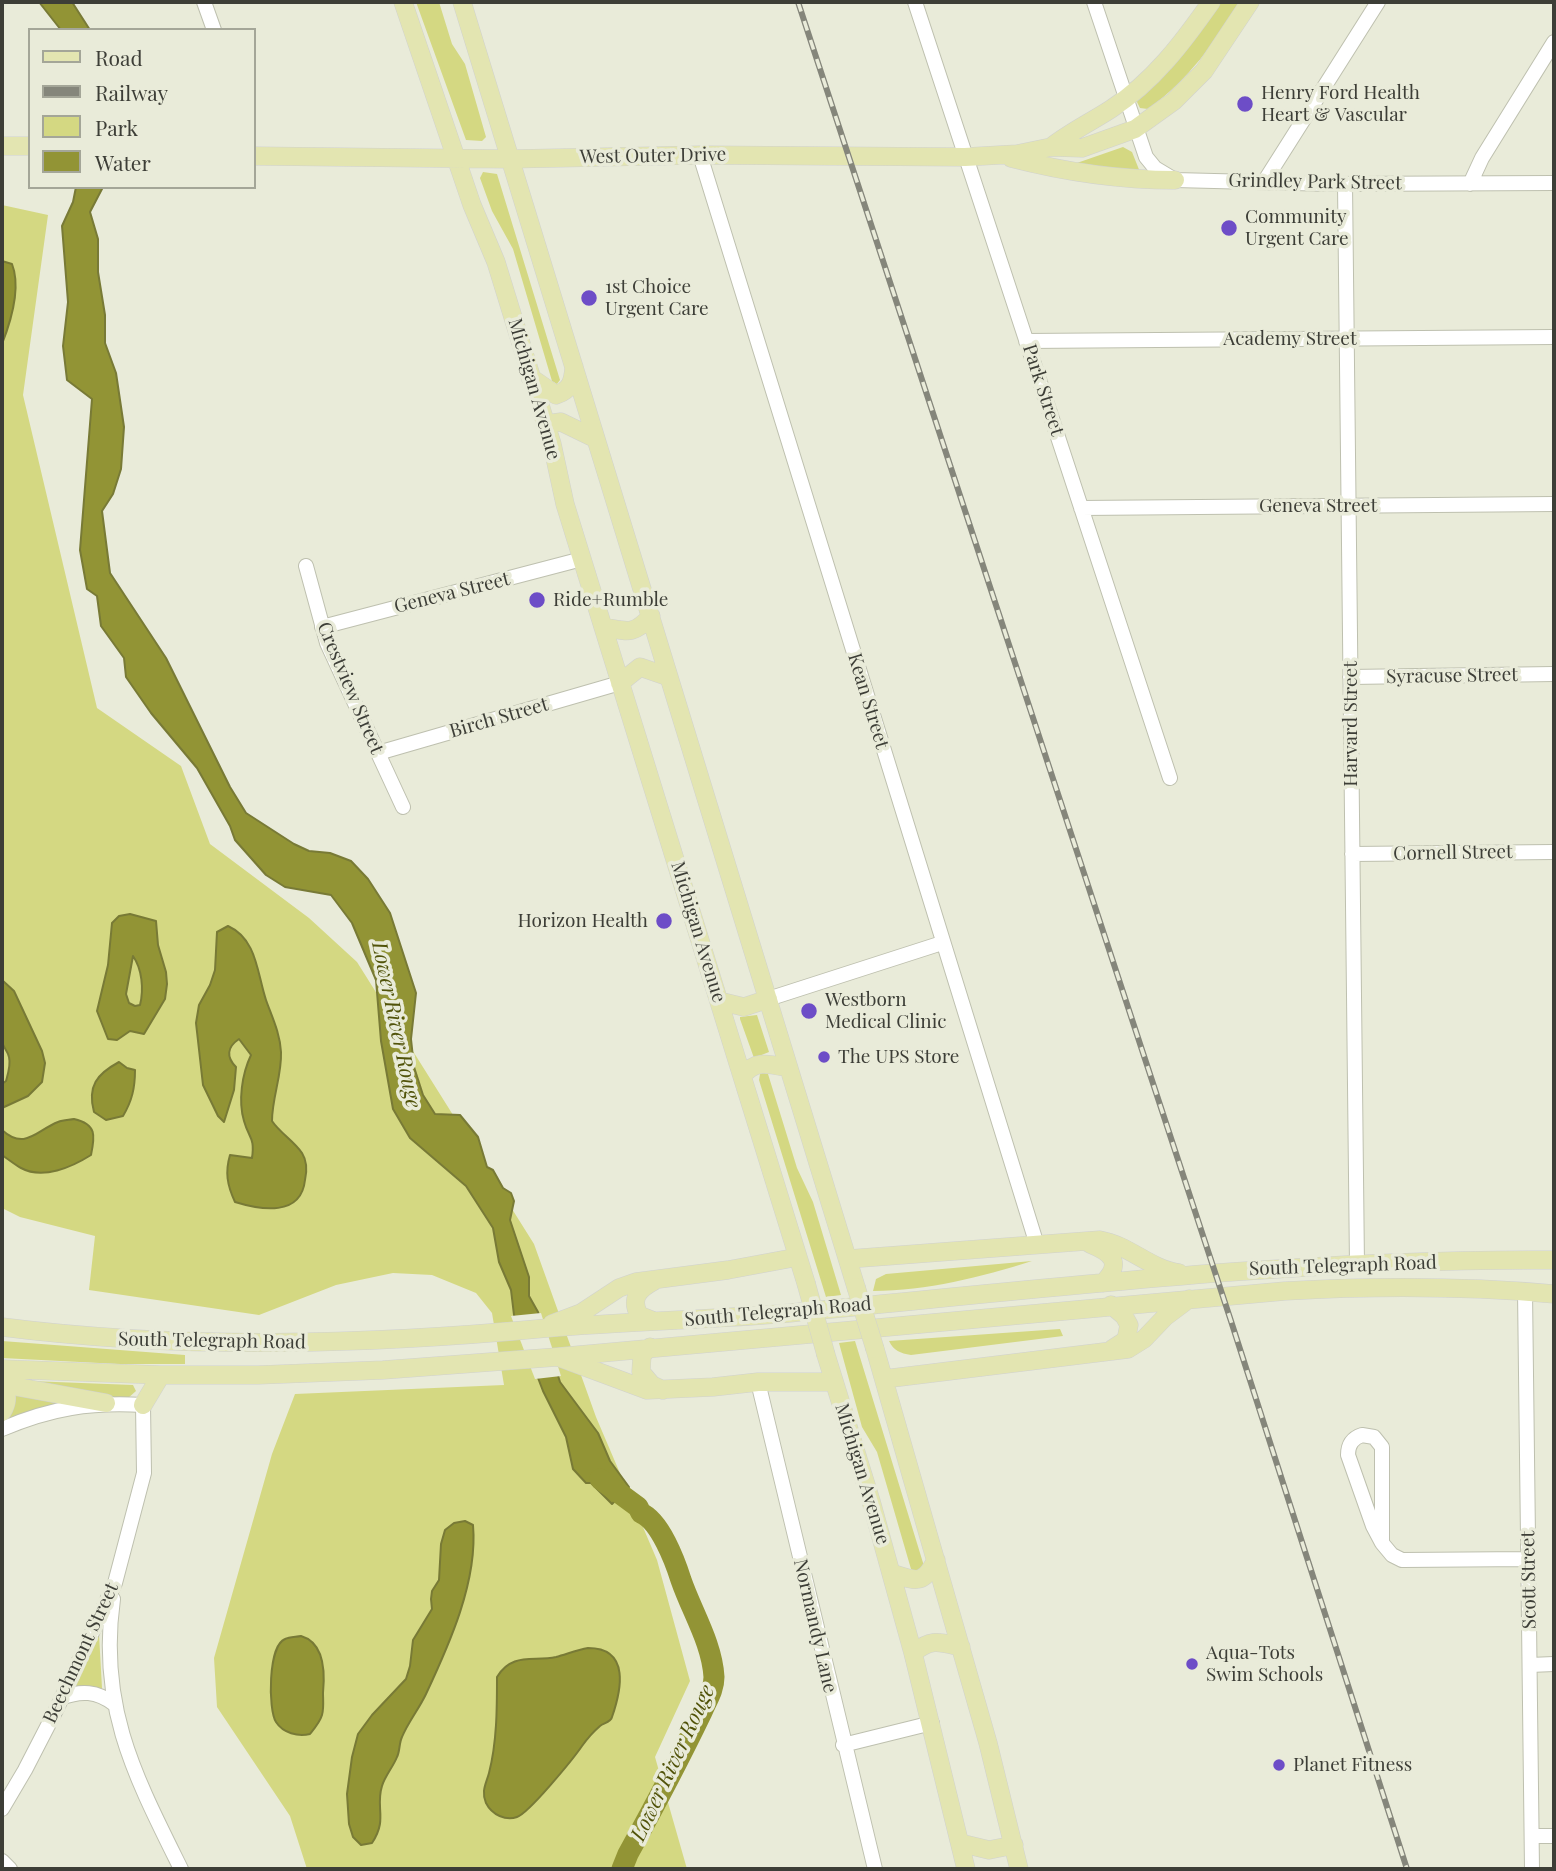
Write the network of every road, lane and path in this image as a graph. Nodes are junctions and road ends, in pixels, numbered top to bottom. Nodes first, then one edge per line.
1 (204, 2) edge
2 (403, 2) edge
3 (462, 2) edge
4 (915, 2) edge
5 (1094, 2) edge
6 (1211, 2) edge
7 (1250, 2) edge
8 (1378, 2) edge
9 (213, 28) edge
10 (1554, 42) edge
11 (1125, 98) junction
12 (1135, 129) junction
13 (2, 146) edge
14 (28, 146) edge
15 (1051, 147) junction
16 (700, 155) junction
17 (256, 156) edge
18 (1000, 156) junction
19 (965, 157) junction
20 (458, 158) junction
21 (510, 159) junction
22 (1175, 180) junction
23 (1264, 182) junction
24 (1554, 183) edge
25 (1345, 184) junction
26 (1470, 184) junction
27 (1554, 337) edge
28 (1347, 339) junction
29 (1026, 341) junction
30 (574, 367) junction
31 (530, 377) junction
32 (546, 424) junction
33 (596, 439) junction
34 (1554, 504) edge
35 (1348, 506) junction
36 (1081, 508) junction
37 (582, 559) junction
38 (306, 566) dead end
39 (651, 617) junction
40 (321, 626) junction
41 (603, 627) junction
42 (1554, 674) edge
43 (669, 677) junction
44 (1350, 677) junction
45 (620, 683) junction
46 (378, 753) junction
47 (1170, 778) dead end
48 (404, 807) dead end
49 (1554, 852) edge
50 (1352, 854) junction
51 (942, 943) junction
52 (768, 999) junction
53 (719, 1001) junction
54 (789, 1068) junction
55 (742, 1076) junction
56 (1084, 1241) junction
57 (1037, 1245) junction
58 (798, 1257) junction
59 (848, 1259) junction
60 (1535, 1260) junction
61 (1554, 1260) edge
62 (1357, 1265) junction
63 (1190, 1275) junction
64 (657, 1280) junction
65 (1103, 1283) junction
66 (1525, 1291) junction
67 (1554, 1293) edge
68 (1189, 1299) junction
69 (1111, 1306) junction
70 (655, 1321) junction
71 (2, 1327) edge
72 (544, 1329) junction
73 (650, 1347) junction
74 (1108, 1351) junction
75 (557, 1357) junction
76 (2, 1369) edge
77 (161, 1374) junction
78 (884, 1378) junction
79 (758, 1382) junction
80 (833, 1382) junction
81 (2, 1385) edge
82 (663, 1390) junction
83 (106, 1402) junction
84 (143, 1405) junction
85 (2, 1412) edge
86 (2, 1429) edge
87 (1382, 1543) junction
88 (1528, 1559) junction
89 (936, 1560) junction
90 (891, 1573) junction
91 (115, 1583) junction
92 (961, 1647) junction
93 (913, 1653) junction
94 (1554, 1664) edge
95 (1530, 1665) junction
96 (61, 1698) junction
97 (114, 1704) junction
98 (932, 1723) junction
99 (844, 1745) junction
100 (2, 1809) edge
101 (1532, 1836) junction
102 (1554, 1836) edge
103 (960, 1843) junction
104 (1014, 1845) junction
105 (2, 1861) edge
106 (10, 1869) edge
107 (181, 1869) edge
108 (875, 1869) edge
109 (966, 1869) edge
110 (1019, 1869) edge
111 (1532, 1869) edge

1 - 9 street
2 - 20 main road, Michigan Avenue
3 - 21 main road
4 - 19 street, Park Street
5 - 11 street
6 - 11 main road, West Outer Drive
7 - 12 main road, West Outer Drive
8 - 23 street
10 - 26 street
11 - 12 street
11 - 15 main road, West Outer Drive
12 - 15 main road, West Outer Drive
12 - 22 street
13 - 14 main road
15 - 18 main road, West Outer Drive
16 - 19 main road, West Outer Drive
16 - 21 main road, West Outer Drive
16 - 51 street, Kean Street
17 - 20 main road, West Outer Drive
18 - 19 main road, West Outer Drive
18 - 22 main road
19 - 29 street, Park Street
20 - 21 main road, West Outer Drive
20 - 31 main road, Michigan Avenue
21 - 30 main road
22 - 23 street, Grindley Park Street
23 - 25 street, Grindley Park Street
24 - 26 street, Grindley Park Street
25 - 26 street, Grindley Park Street
25 - 28 street, Harvard Street
27 - 28 street, Academy Street
28 - 29 street, Academy Street
28 - 35 street, Harvard Street
29 - 36 street, Park Street
30 - 31 main road
30 - 33 main road
31 - 32 main road, Michigan Avenue
32 - 33 main road
32 - 37 main road, Michigan Avenue
33 - 39 main road
34 - 35 street, Geneva Street
35 - 36 street, Geneva Street
35 - 44 street, Harvard Street
36 - 47 street, Park Street
37 - 40 street, Geneva Street
37 - 41 main road, Michigan Avenue
38 - 40 street, Crestview Street
39 - 41 main road
39 - 43 main road
40 - 46 street, Crestview Street
41 - 45 main road, Michigan Avenue
42 - 44 street, Syracuse Street
43 - 45 main road
43 - 52 main road
44 - 50 street, Harvard Street
45 - 46 street, Birch Street
45 - 53 main road, Michigan Avenue
46 - 48 street, Crestview Street
49 - 50 street, Cornell Street
50 - 62 street, Harvard Street
51 - 52 street
51 - 57 street, Kean Street
52 - 53 main road
52 - 54 main road
53 - 55 main road, Michigan Avenue
54 - 55 main road
54 - 59 main road
55 - 58 main road, Michigan Avenue
56 - 57 main road
56 - 63 main road
56 - 65 main road
57 - 59 main road
58 - 64 main road
58 - 80 main road, Michigan Avenue, bridge
59 - 78 main road, bridge
60 - 61 main road, South Telegraph Road
60 - 62 main road, South Telegraph Road
60 - 66 main road
62 - 63 main road, South Telegraph Road
63 - 65 main road, South Telegraph Road
64 - 70 main road
64 - 72 main road
65 - 70 main road, South Telegraph Road
66 - 67 main road, South Telegraph Road
66 - 68 main road, South Telegraph Road
66 - 88 street, Scott Street
68 - 69 main road, South Telegraph Road
68 - 74 main road
69 - 73 main road, South Telegraph Road
69 - 74 main road
70 - 72 main road, South Telegraph Road
71 - 72 main road, South Telegraph Road
73 - 75 main road, South Telegraph Road
73 - 82 main road
74 - 78 main road
75 - 77 main road, South Telegraph Road
75 - 82 main road
76 - 77 main road, South Telegraph Road
77 - 84 main road
78 - 89 main road
79 - 80 main road
79 - 82 main road
79 - 99 street, Normandy Lane
80 - 90 main road, Michigan Avenue
81 - 83 main road
81 - 85 main road
83 - 84 street
83 - 86 street
84 - 91 street, Beechmont Street
87 - 87 street
87 - 88 street
88 - 95 street, Scott Street
89 - 90 main road
89 - 92 main road
90 - 93 main road, Michigan Avenue
91 - 96 street, Beechmont Street
91 - 97 street
92 - 93 main road
92 - 104 main road
93 - 98 main road, Michigan Avenue
94 - 95 street
95 - 101 street, Scott Street
96 - 97 street
96 - 100 street, Beechmont Street
97 - 107 street
98 - 99 street
98 - 103 main road, Michigan Avenue
99 - 108 street, Normandy Lane
101 - 102 street
101 - 111 street, Scott Street
103 - 104 main road
103 - 109 main road, Michigan Avenue
104 - 110 main road
105 - 106 street

